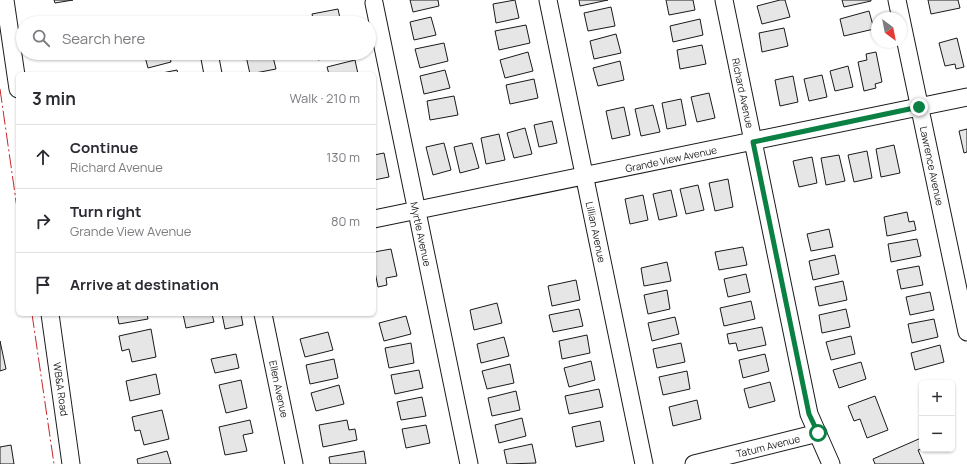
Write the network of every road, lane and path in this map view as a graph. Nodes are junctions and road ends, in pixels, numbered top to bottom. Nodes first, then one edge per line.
1 (5, 0) edge
2 (548, 0) edge
3 (724, 0) edge
4 (897, 0) edge
5 (374, 4) dead end
6 (210, 60) edge
7 (213, 72) edge
8 (16, 75) edge
9 (967, 96) edge
10 (919, 107) junction
11 (753, 142) junction
12 (584, 177) junction
13 (416, 210) junction
14 (376, 219) edge
15 (961, 267) edge
16 (50, 316) edge
17 (263, 316) edge
18 (967, 332) edge
19 (818, 433) junction
20 (71, 464) edge
21 (294, 464) edge
22 (469, 464) edge
23 (644, 464) edge
24 (694, 464) edge
25 (831, 464) edge

1 - 8 street
2 - 12 street, Lillian Avenue
3 - 11 street, Richard Avenue
4 - 10 street, Lawrence Avenue
5 - 13 street, Myrtle Avenue
6 - 7 street
9 - 10 street, Grande View Avenue
10 - 11 street, Grande View Avenue
10 - 15 street, Lawrence Avenue
11 - 12 street, Grande View Avenue
11 - 19 street, Richard Avenue
12 - 13 street, Grande View Avenue
12 - 23 street, Lillian Avenue
13 - 14 street, Grande View Avenue
13 - 22 street, Myrtle Avenue
15 - 18 street, Lawrence Avenue
16 - 20 street, WB&A Road
17 - 21 street, Ellen Avenue
19 - 24 street, Tatum Avenue
19 - 25 street, Richard Avenue

